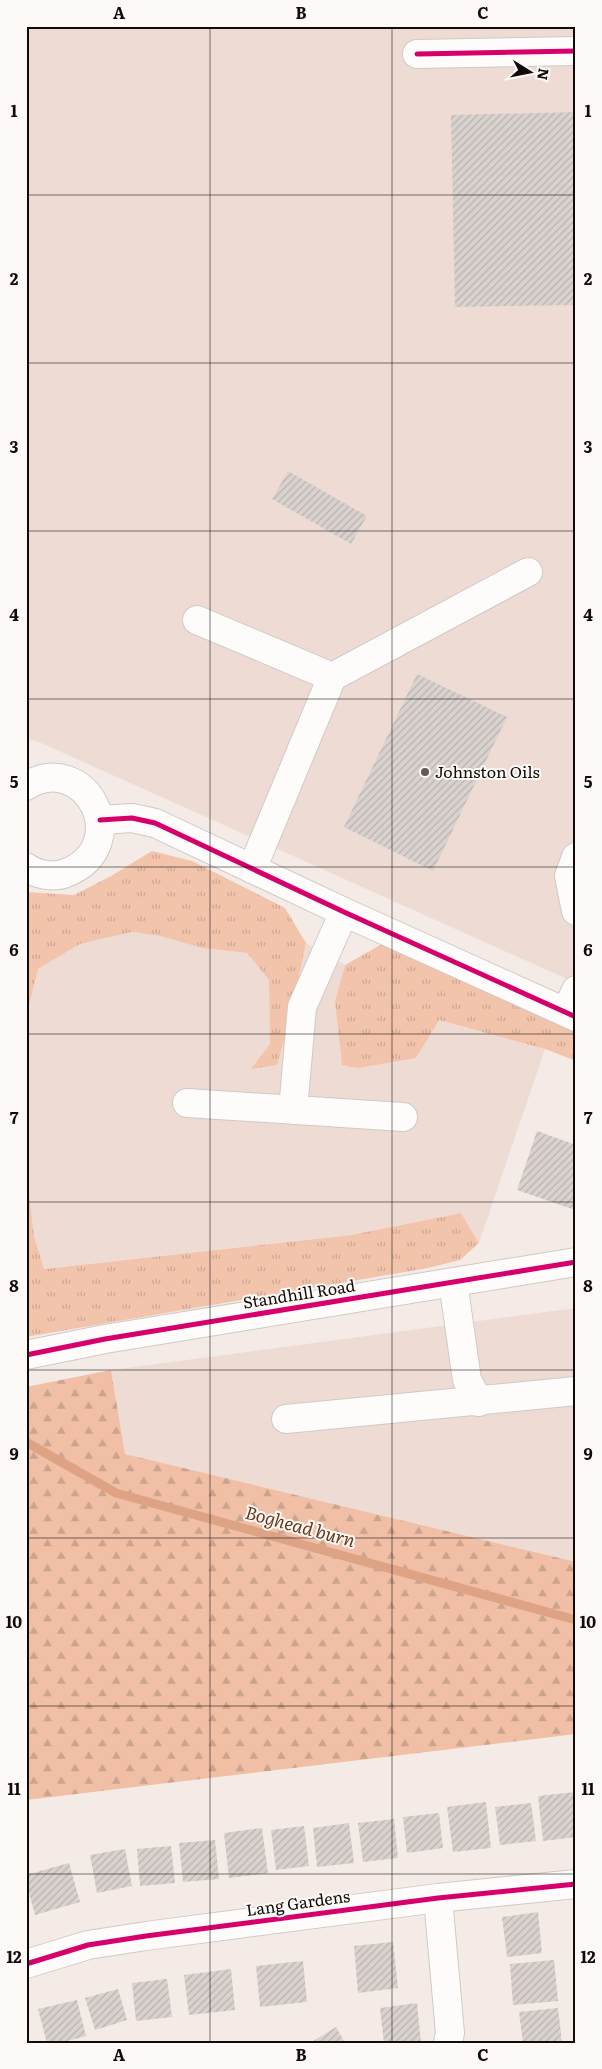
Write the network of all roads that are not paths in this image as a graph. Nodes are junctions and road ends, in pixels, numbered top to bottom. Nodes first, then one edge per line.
1 (576, 51) edge
2 (417, 54) dead end
3 (528, 572) dead end
4 (197, 620) dead end
5 (332, 677) junction
6 (26, 786) edge
7 (100, 820) junction
8 (576, 857) edge
9 (26, 867) edge
10 (252, 869) junction
11 (576, 911) edge
12 (344, 912) junction
13 (572, 1006) edge
14 (187, 1103) dead end
15 (293, 1110) junction
16 (403, 1118) dead end
17 (576, 1262) edge
18 (453, 1282) junction
19 (26, 1355) edge
20 (576, 1391) edge
21 (479, 1402) junction
22 (286, 1419) dead end
23 (576, 1884) edge
24 (438, 1898) junction
25 (26, 1964) edge
26 (448, 2043) edge

1 - 2 street
3 - 5 street
4 - 5 street
5 - 10 street
6 - 7 street
7 - 9 street
7 - 10 street
8 - 11 street
10 - 12 street
12 - 13 street
12 - 15 street
14 - 15 street
15 - 16 street
17 - 18 street, Standhill Road
18 - 19 street, Standhill Road
18 - 21 street
20 - 21 street
21 - 22 street
23 - 24 street, Lang Gardens
24 - 25 street, Lang Gardens
24 - 26 street

